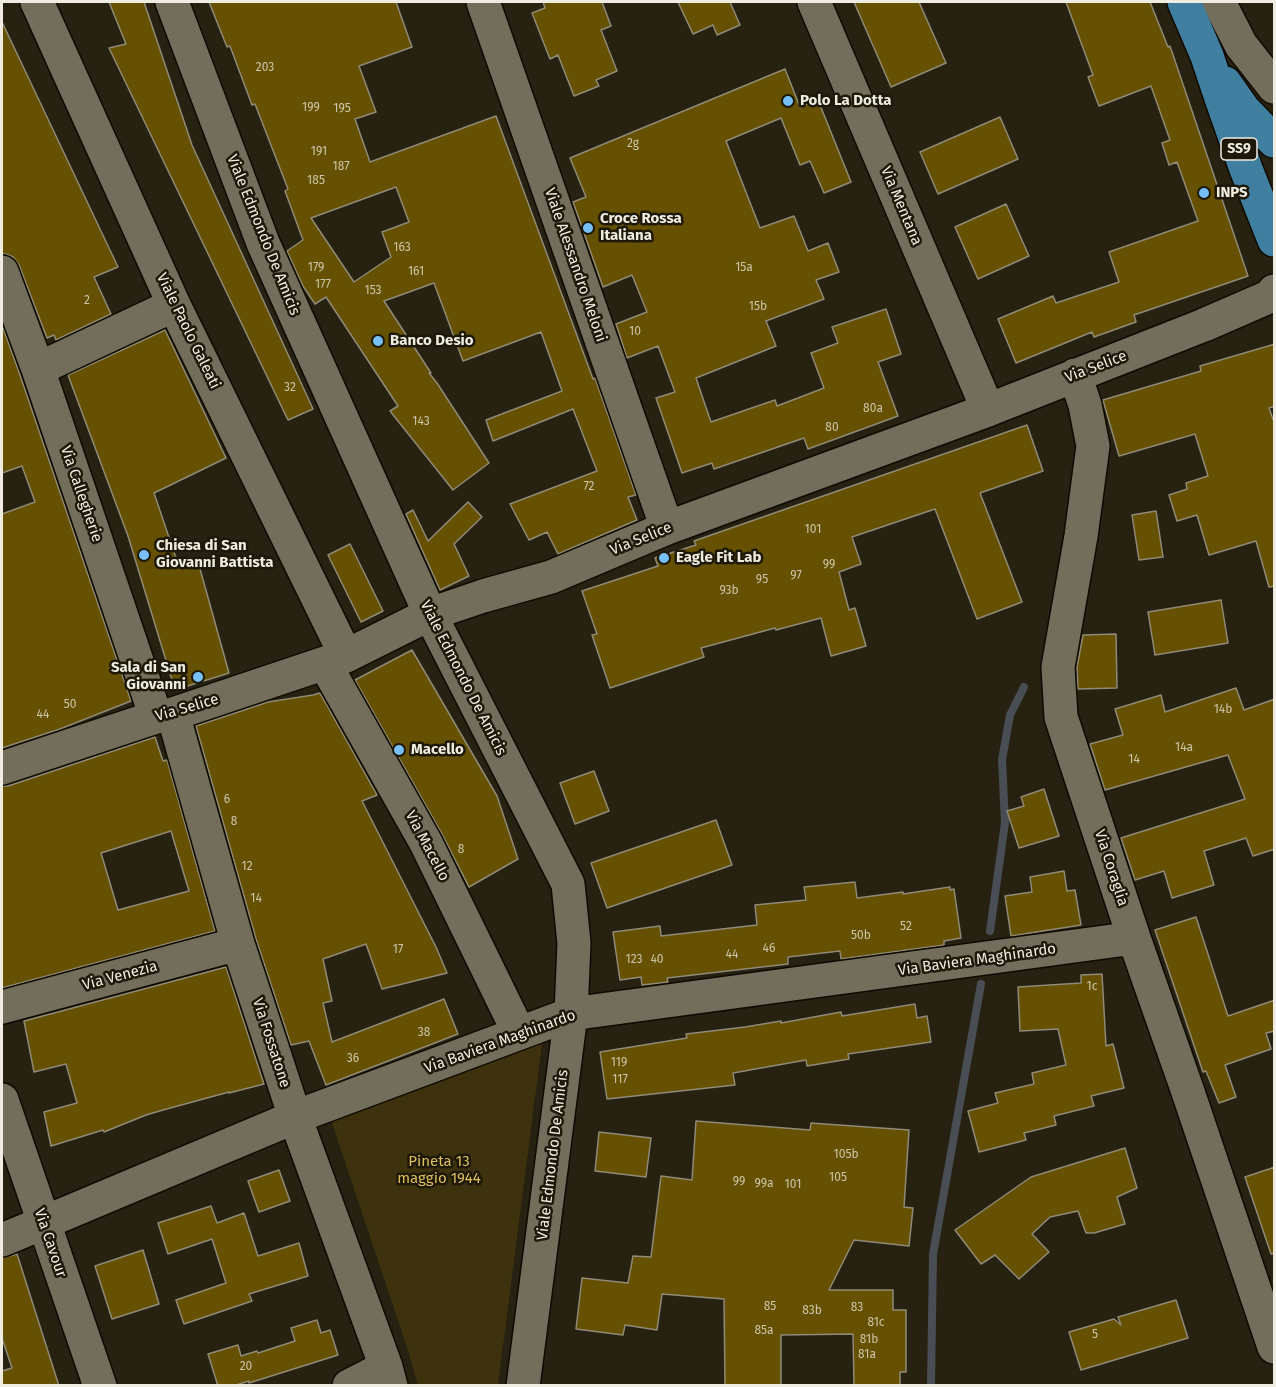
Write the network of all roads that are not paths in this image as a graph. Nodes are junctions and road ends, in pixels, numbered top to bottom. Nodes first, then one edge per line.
1 (37, 2) edge
2 (172, 2) edge
3 (483, 2) edge
4 (814, 2) edge
5 (1184, 2) edge
6 (1219, 2) edge
7 (1208, 56) junction
8 (1275, 87) edge
9 (1275, 141) edge
10 (1275, 219) edge
11 (1275, 239) edge
12 (2, 272) edge
13 (1275, 291) edge
14 (174, 305) junction
15 (38, 369) junction
16 (1076, 375) junction
17 (988, 410) junction
18 (667, 528) junction
19 (430, 614) junction
20 (336, 660) junction
21 (165, 716) junction
22 (2, 768) edge
23 (1134, 938) junction
24 (238, 944) junction
25 (2, 1007) edge
26 (571, 1014) junction
27 (519, 1033) junction
28 (2, 1100) edge
29 (295, 1117) junction
30 (43, 1223) junction
31 (2, 1240) edge
32 (1275, 1347) edge
33 (388, 1376) edge
34 (100, 1386) edge
35 (349, 1386) edge
36 (523, 1386) edge

1 - 14 street, Viale Paolo Galeati
2 - 19 street, Viale Edmondo De Amicis
3 - 18 street, Viale Alessandro Meloni
4 - 17 street, Via Mentana
5 - 7 main road, SS9
6 - 8 street
7 - 9 main road, SS9
7 - 11 main road, SS9
10 - 11 main road
12 - 15 street, Via Callegherie
13 - 16 street, Via Selice
14 - 15 street
14 - 20 street, Viale Paolo Galeati
15 - 21 street, Via Callegherie
16 - 17 street, Via Selice
16 - 23 street, Via Coraglia
17 - 18 street, Via Selice
18 - 19 street, Via Selice
19 - 20 street, Via Selice
19 - 26 street, Viale Edmondo De Amicis
20 - 21 street, Via Selice
20 - 27 street, Via Macello
21 - 22 street, Via Selice
21 - 24 street, Via Fossatone
23 - 26 street, Via Baviera Maghinardo
23 - 32 street, Via Coraglia
24 - 25 street, Via Venezia
24 - 29 street, Via Fossatone
26 - 27 street, Via Baviera Maghinardo
26 - 36 street, Viale Edmondo De Amicis
27 - 29 street, Via Baviera Maghinardo
28 - 30 street, Via Cavour
29 - 30 street, Via Baviera Maghinardo
29 - 33 street, Via Fossatone
30 - 31 street, Via Baviera Maghinardo
30 - 34 street, Via Cavour
33 - 35 street

